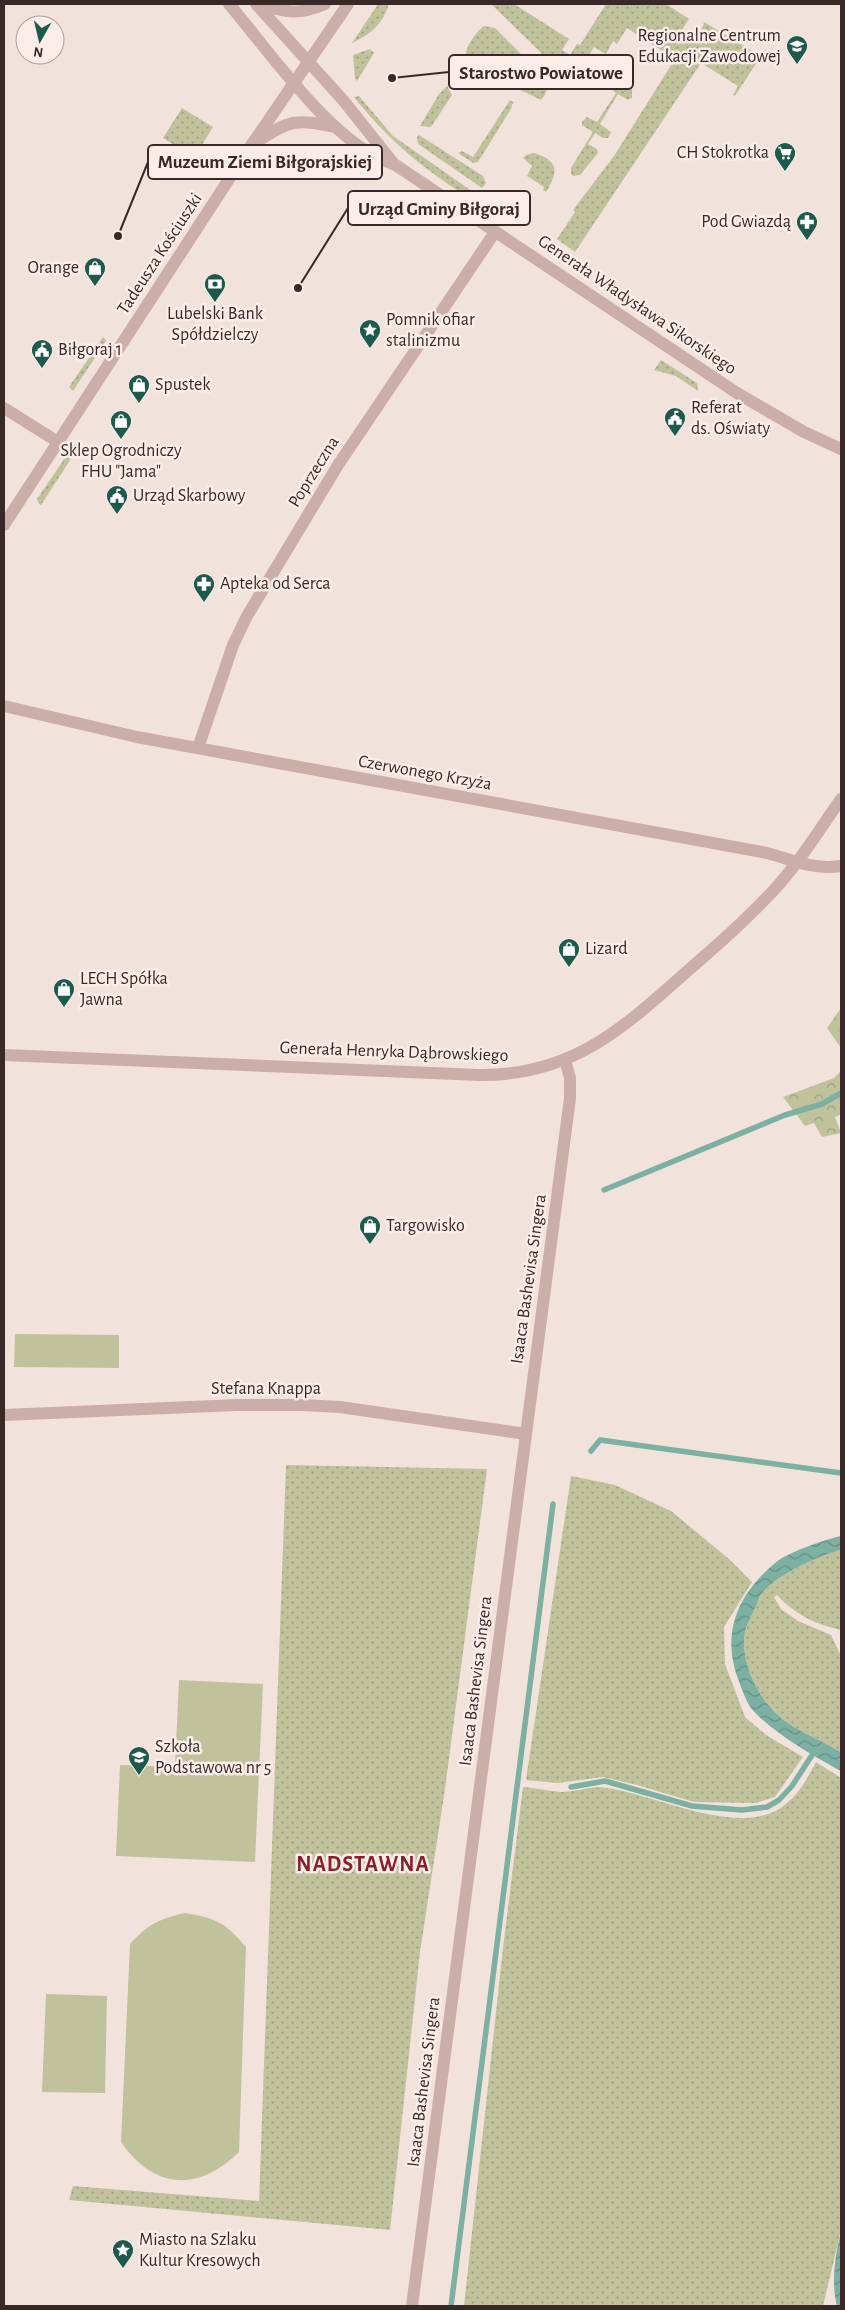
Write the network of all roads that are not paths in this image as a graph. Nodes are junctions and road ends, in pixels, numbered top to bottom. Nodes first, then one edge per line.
1 (229, 4) edge
2 (257, 4) edge
3 (324, 4) edge
4 (348, 4) edge
5 (308, 62) junction
6 (295, 82) junction
7 (335, 127) junction
8 (252, 145) junction
9 (394, 164) junction
10 (495, 232) junction
11 (4, 408) edge
12 (58, 442) junction
13 (841, 449) edge
14 (4, 525) edge
15 (4, 706) edge
16 (198, 748) junction
17 (841, 799) edge
18 (796, 863) junction
19 (841, 866) edge
20 (4, 1055) edge
21 (565, 1060) junction
22 (4, 1415) edge
23 (526, 1434) junction
24 (412, 2306) edge

1 - 6 street, Generała Władysława Sikorskiego
2 - 3 street
2 - 5 street, Generała Władysława Sikorskiego
4 - 5 street, Tadeusza Kościuszki
5 - 6 street, Tadeusza Kościuszki
5 - 9 street, Generała Władysława Sikorskiego
6 - 7 street, Generała Władysława Sikorskiego
6 - 8 street, Tadeusza Kościuszki
7 - 8 street
7 - 9 street, Generała Władysława Sikorskiego
8 - 12 street, Tadeusza Kościuszki
9 - 10 street, Generała Władysława Sikorskiego
10 - 13 street, Generała Władysława Sikorskiego
10 - 16 street, Poprzeczna
11 - 12 street
12 - 14 street, Tadeusza Kościuszki
15 - 16 street, Czerwonego Krzyża
16 - 18 street, Czerwonego Krzyża
17 - 18 street, Generała Henryka Dąbrowskiego
18 - 19 street, Czerwonego Krzyża
18 - 21 street, Generała Henryka Dąbrowskiego
20 - 21 street, Generała Henryka Dąbrowskiego
21 - 23 street, Isaaca Bashevisa Singera
22 - 23 street, Stefana Knappa
23 - 24 street, Isaaca Bashevisa Singera

